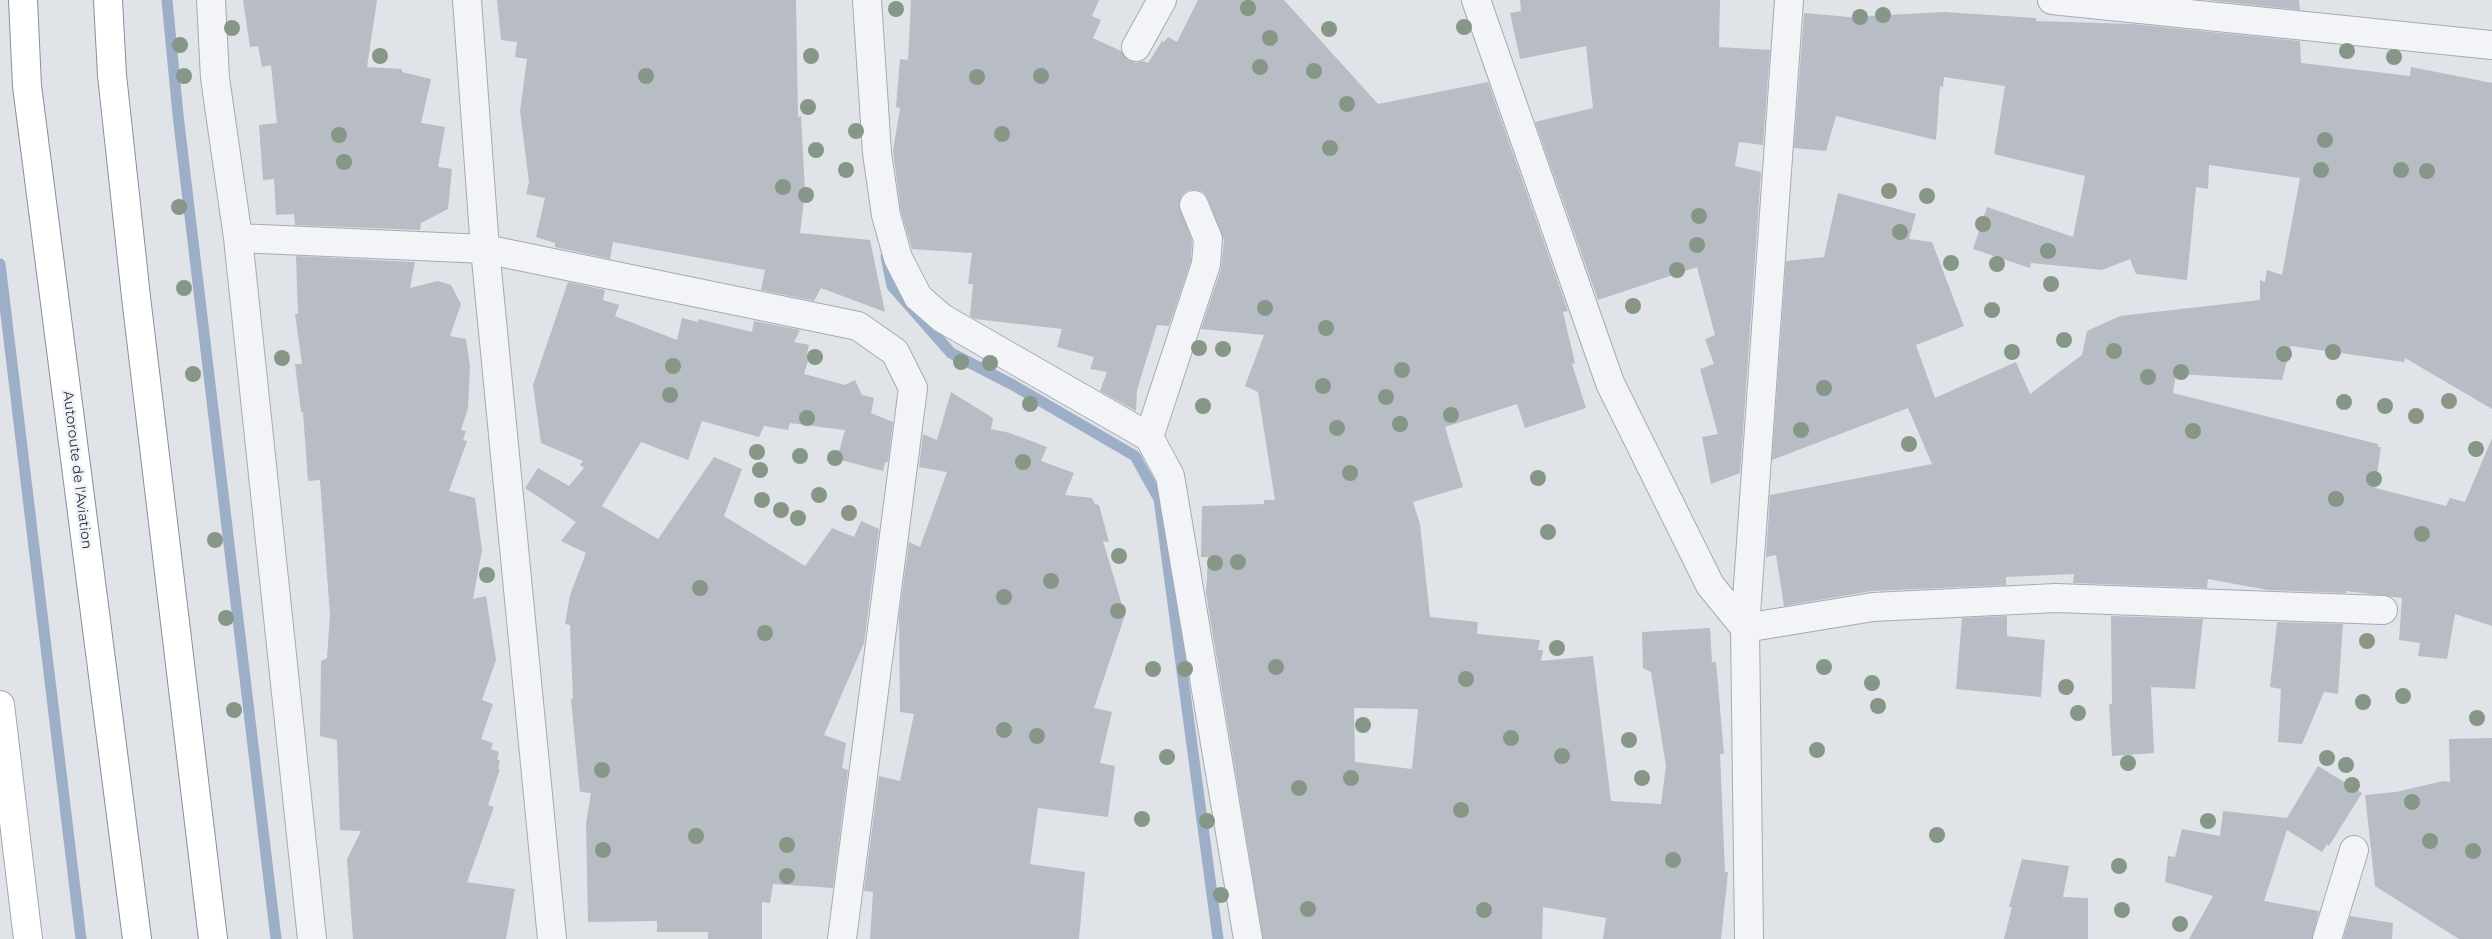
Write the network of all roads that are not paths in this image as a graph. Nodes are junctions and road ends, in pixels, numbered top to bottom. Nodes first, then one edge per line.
1 (23, 0) edge
2 (108, 0) edge
3 (211, 0) edge
4 (467, 0) edge
5 (867, 0) edge
6 (1162, 0) edge
7 (1476, 0) edge
8 (1789, 0) edge
9 (2052, 0) edge
10 (2492, 45) edge
11 (1136, 47) dead end
12 (1194, 205) dead end
13 (238, 238) junction
14 (485, 249) junction
15 (1149, 436) junction
16 (2383, 610) dead end
17 (1745, 628) junction
18 (0, 705) edge
19 (2354, 850) dead end
20 (28, 939) edge
21 (137, 939) edge
22 (213, 939) edge
23 (312, 939) edge
24 (552, 939) edge
25 (842, 939) edge
26 (1248, 939) edge
27 (1749, 939) edge
28 (2327, 939) edge

1 - 21 main road, Autoroute de l'Aviation
2 - 22 main road
3 - 13 street
4 - 14 street
5 - 15 street
6 - 11 street
7 - 17 street
8 - 17 street
9 - 10 street
12 - 15 street
13 - 14 street
13 - 23 street
14 - 24 street
14 - 25 street
15 - 26 street
16 - 17 street
17 - 27 street
18 - 20 main road
19 - 28 street

